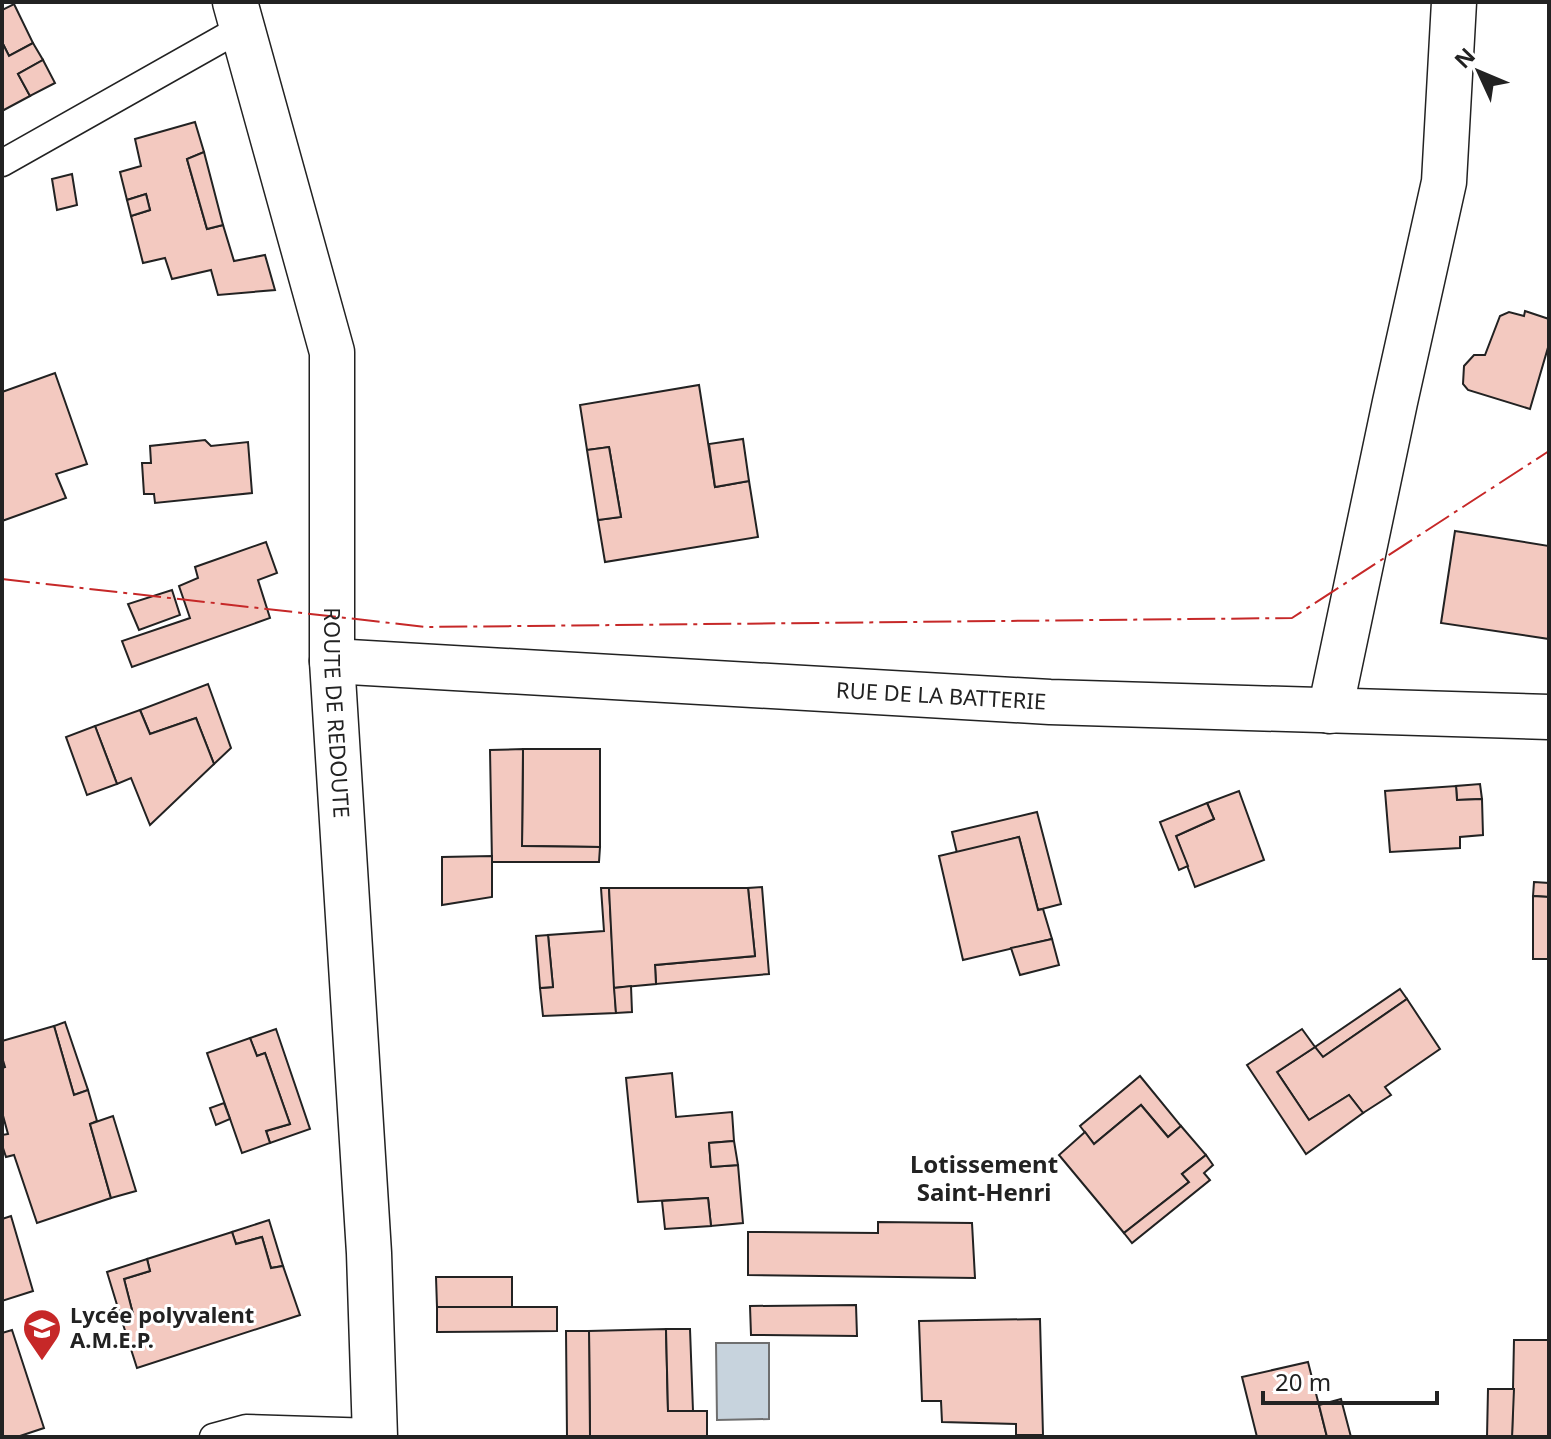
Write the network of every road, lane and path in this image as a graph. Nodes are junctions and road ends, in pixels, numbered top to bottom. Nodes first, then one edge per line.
1 (1454, 2) edge
2 (239, 15) edge
3 (2, 163) edge
4 (332, 661) junction
5 (1330, 711) junction
6 (1549, 717) edge
7 (375, 1434) edge
8 (213, 1437) edge

1 - 5 street
2 - 3 lane
2 - 4 street, ROUTE DE REDOUTE
4 - 5 street, RUE DE LA BATTERIE
4 - 7 street, ROUTE DE REDOUTE
5 - 6 street, RUE DE LA BATTERIE
7 - 8 lane

